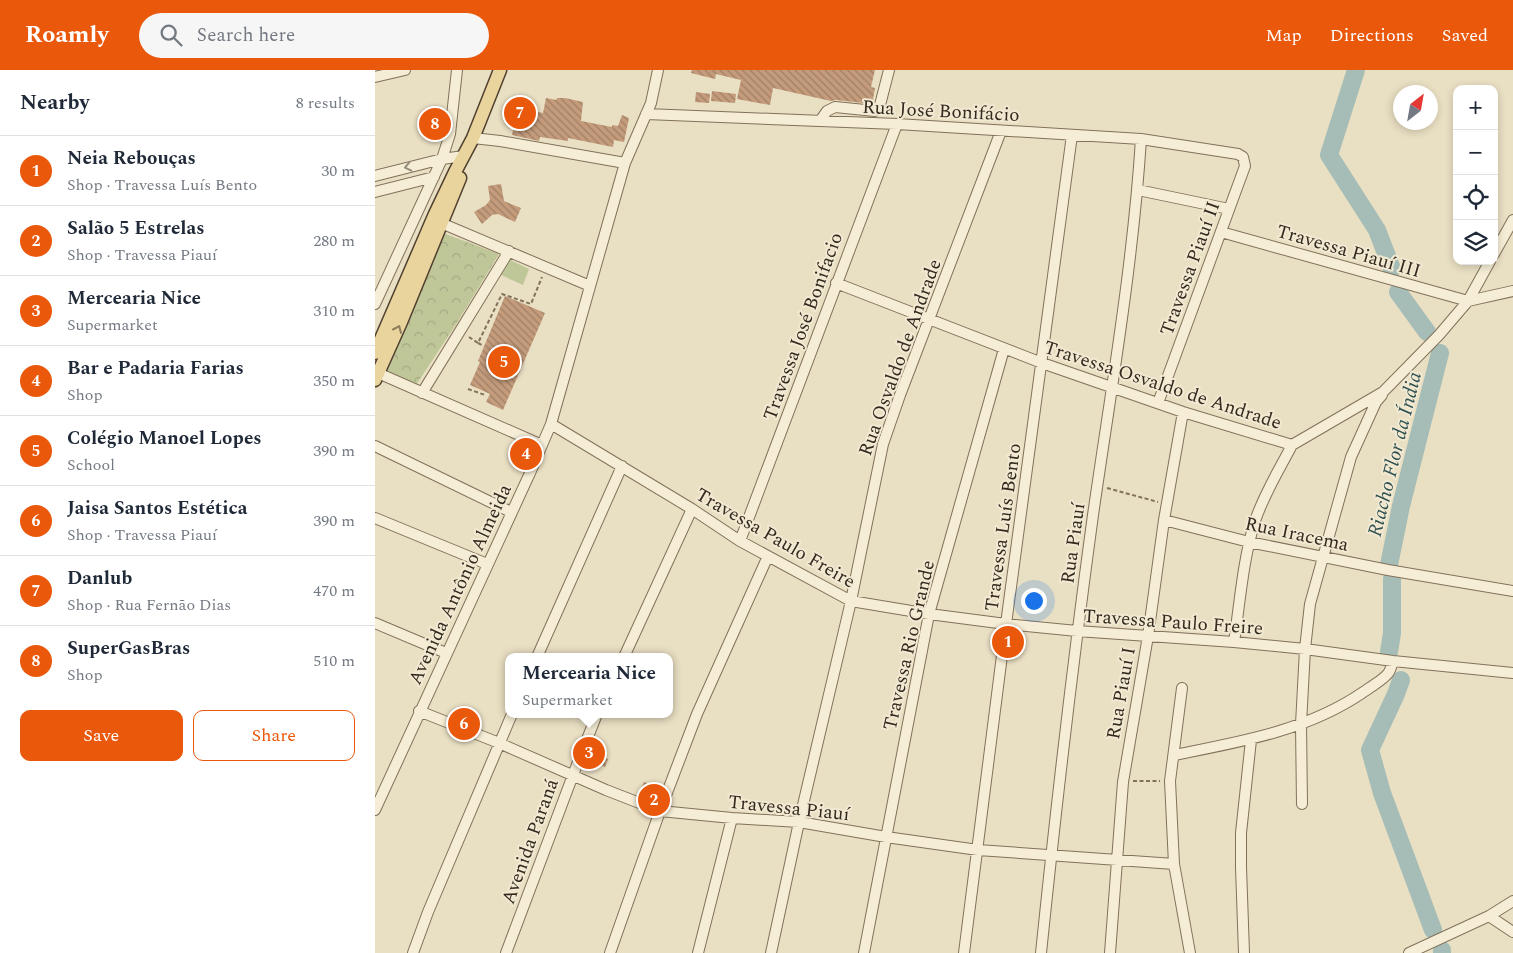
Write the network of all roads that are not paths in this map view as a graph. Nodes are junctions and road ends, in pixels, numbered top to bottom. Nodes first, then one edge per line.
1 (405, 70) edge
2 (457, 70) edge
3 (500, 70) edge
4 (658, 70) edge
5 (889, 70) edge
6 (375, 77) edge
7 (646, 114) junction
8 (820, 121) junction
9 (897, 124) junction
10 (1001, 131) junction
11 (1072, 135) junction
12 (473, 138) junction
13 (1141, 139) junction
14 (1232, 152) joint
15 (464, 156) junction
16 (442, 159) junction
17 (625, 162) junction
18 (375, 176) edge
19 (434, 177) junction
20 (1138, 190) junction
21 (375, 192) edge
22 (1229, 210) junction
23 (1513, 220) edge
24 (441, 223) junction
25 (1221, 232) junction
26 (1498, 247) edge
27 (509, 251) junction
28 (1488, 265) edge
29 (836, 283) junction
30 (590, 286) junction
31 (1513, 291) edge
32 (1469, 301) junction
33 (375, 304) edge
34 (929, 320) junction
35 (1004, 349) junction
36 (375, 354) edge
37 (1042, 363) junction
38 (377, 377) edge
39 (1113, 387) junction
40 (1383, 392) junction
41 (422, 393) junction
42 (1158, 402) junction
43 (1183, 412) junction
44 (551, 424) junction
45 (542, 445) junction
46 (1292, 445) junction
47 (375, 446) edge
48 (622, 466) junction
49 (692, 509) junction
50 (511, 512) junction
51 (375, 518) edge
52 (1165, 520) junction
53 (740, 541) junction
54 (1249, 542) junction
55 (768, 556) junction
56 (1323, 556) junction
57 (487, 564) junction
58 (1513, 591) edge
59 (851, 601) junction
60 (929, 614) junction
61 (375, 624) edge
62 (1006, 624) junction
63 (1077, 631) junction
64 (1148, 636) junction
65 (1234, 642) junction
66 (1305, 649) junction
67 (446, 653) junction
68 (539, 653) edge
69 (626, 653) edge
70 (1393, 661) junction
71 (1513, 673) edge
72 (1182, 688) dead end
73 (419, 711) junction
74 (509, 718) edge
75 (595, 718) edge
76 (1301, 724) junction
77 (1251, 740) junction
78 (499, 743) junction
79 (1174, 756) junction
80 (573, 775) junction
81 (1303, 804) dead end
82 (375, 810) edge
83 (660, 811) junction
84 (732, 818) junction
85 (799, 822) junction
86 (886, 837) junction
87 (978, 850) junction
88 (1051, 855) junction
89 (1116, 860) junction
90 (1174, 864) junction
91 (1513, 901) edge
92 (1489, 916) junction
93 (1513, 932) edge
94 (1438, 940) junction
95 (413, 953) edge
96 (506, 953) edge
97 (610, 953) edge
98 (699, 953) edge
99 (771, 953) edge
100 (864, 953) edge
101 (964, 953) edge
102 (1041, 953) edge
103 (1110, 953) edge
104 (1190, 953) edge
105 (1245, 953) edge
106 (1409, 953) edge
107 (1433, 953) edge

1 - 6 street
2 - 16 street
3 - 12 main road
4 - 7 street, Avenida Antônio Almeida
5 - 8 street
7 - 8 street, Rua José Bonifácio
7 - 17 street, Avenida Antônio Almeida
8 - 9 street, Rua José Bonifácio
9 - 10 street, Rua José Bonifácio
9 - 29 street, Travessa José Bonifacio
10 - 11 street, Rua José Bonifácio
10 - 34 street, Rua Osvaldo de Andrade
11 - 13 street, Rua José Bonifácio
11 - 37 street, Travessa Luís Bento
12 - 15 main road
12 - 17 street
13 - 14 street, Rua José Bonifácio
13 - 20 street, Rua Piauí
14 - 22 street, Travessa Piauí II
15 - 16 street
15 - 24 main road
15 - 36 main road
16 -> 18 street
16 - 19 street
17 - 30 street, Avenida Antônio Almeida
19 - 21 street
19 - 33 street
20 - 22 street
20 - 39 street, Rua Piauí
22 - 25 street, Travessa Piauí II
23 - 26 street
24 - 27 street
38 -> 24 main road
25 - 32 street, Travessa Piauí III
25 - 42 street, Travessa Piauí II
27 - 30 street
27 - 41 street
28 - 32 street, Travessa Osvaldo de Andrade
29 - 34 street, Travessa Osvaldo de Andrade
29 - 53 street, Travessa José Bonifacio
30 - 44 street, Avenida Antônio Almeida
31 - 32 street
32 - 40 street, Travessa Osvaldo de Andrade
34 - 35 street, Travessa Osvaldo de Andrade
34 - 59 street, Rua Osvaldo de Andrade
35 - 37 street, Travessa Osvaldo de Andrade
35 - 60 street, Travessa Rio Grande
37 - 39 street, Travessa Osvaldo de Andrade
37 - 62 street, Travessa Luís Bento
38 - 41 street
39 - 42 street, Travessa Osvaldo de Andrade
39 - 63 street, Rua Piauí
40 - 46 street, Travessa Osvaldo de Andrade
40 - 56 street
41 - 45 street
42 - 43 street, Travessa Osvaldo de Andrade
43 - 46 street, Travessa Osvaldo de Andrade
43 - 52 street, Rua Piauí I
44 - 45 street, Avenida Antônio Almeida
44 - 48 street, Travessa Paulo Freire
45 - 50 street, Avenida Antônio Almeida
46 - 54 street
47 - 50 street
48 - 49 street, Travessa Paulo Freire
48 - 68 street
49 - 53 street, Travessa Paulo Freire
49 - 69 street
50 - 57 street, Avenida Antônio Almeida
51 - 57 street
52 - 54 street, Rua Iracema
52 - 64 street, Rua Piauí I
53 - 55 street, Travessa Paulo Freire
54 - 56 street, Rua Iracema
54 - 65 street
55 - 59 street, Travessa Paulo Freire
55 - 83 street
56 - 58 street, Rua Iracema
56 - 66 street
57 - 67 street, Avenida Antônio Almeida
59 - 60 street, Travessa Paulo Freire
59 - 85 street, Rua Osvaldo de Andrade
60 - 62 street, Travessa Paulo Freire
60 - 86 street, Travessa Rio Grande
61 - 67 street
62 - 63 street, Travessa Paulo Freire
62 - 87 street, Travessa Luís Bento
63 - 64 street, Travessa Paulo Freire
63 - 88 street, Rua Piauí
64 - 65 street, Travessa Paulo Freire
64 - 89 street, Rua Piauí I
65 - 66 street, Travessa Paulo Freire
66 - 70 street, Travessa Paulo Freire
66 - 76 street
67 - 73 street, Avenida Antônio Almeida
70 - 71 street, Travessa Paulo Freire
70 - 76 street
72 - 79 street
73 - 78 street, Travessa Piauí
73 - 82 street, Avenida Antônio Almeida
74 - 78 street
75 - 80 street, Avenida Paraná
76 - 77 street
76 - 81 street
77 - 79 street
77 - 105 street
78 - 80 street, Travessa Piauí
78 - 95 street
79 - 90 street
80 - 83 street, Travessa Piauí
80 - 96 street, Avenida Paraná
83 - 84 street, Travessa Piauí
83 - 97 street
84 - 85 street, Travessa Piauí
84 - 98 street
85 - 86 street, Travessa Piauí
85 - 99 street, Rua Osvaldo de Andrade
86 - 87 street, Travessa Piauí
86 - 100 street, Travessa Rio Grande
87 - 88 street, Travessa Piauí
87 - 101 street, Travessa Luís Bento
88 - 89 street, Travessa Piauí
88 - 102 street, Rua Piauí
89 - 90 street, Travessa Piauí
89 - 103 street, Rua Piauí I
90 - 104 street
91 - 92 street
92 - 93 street
92 - 94 street
94 - 106 street
94 - 107 street

